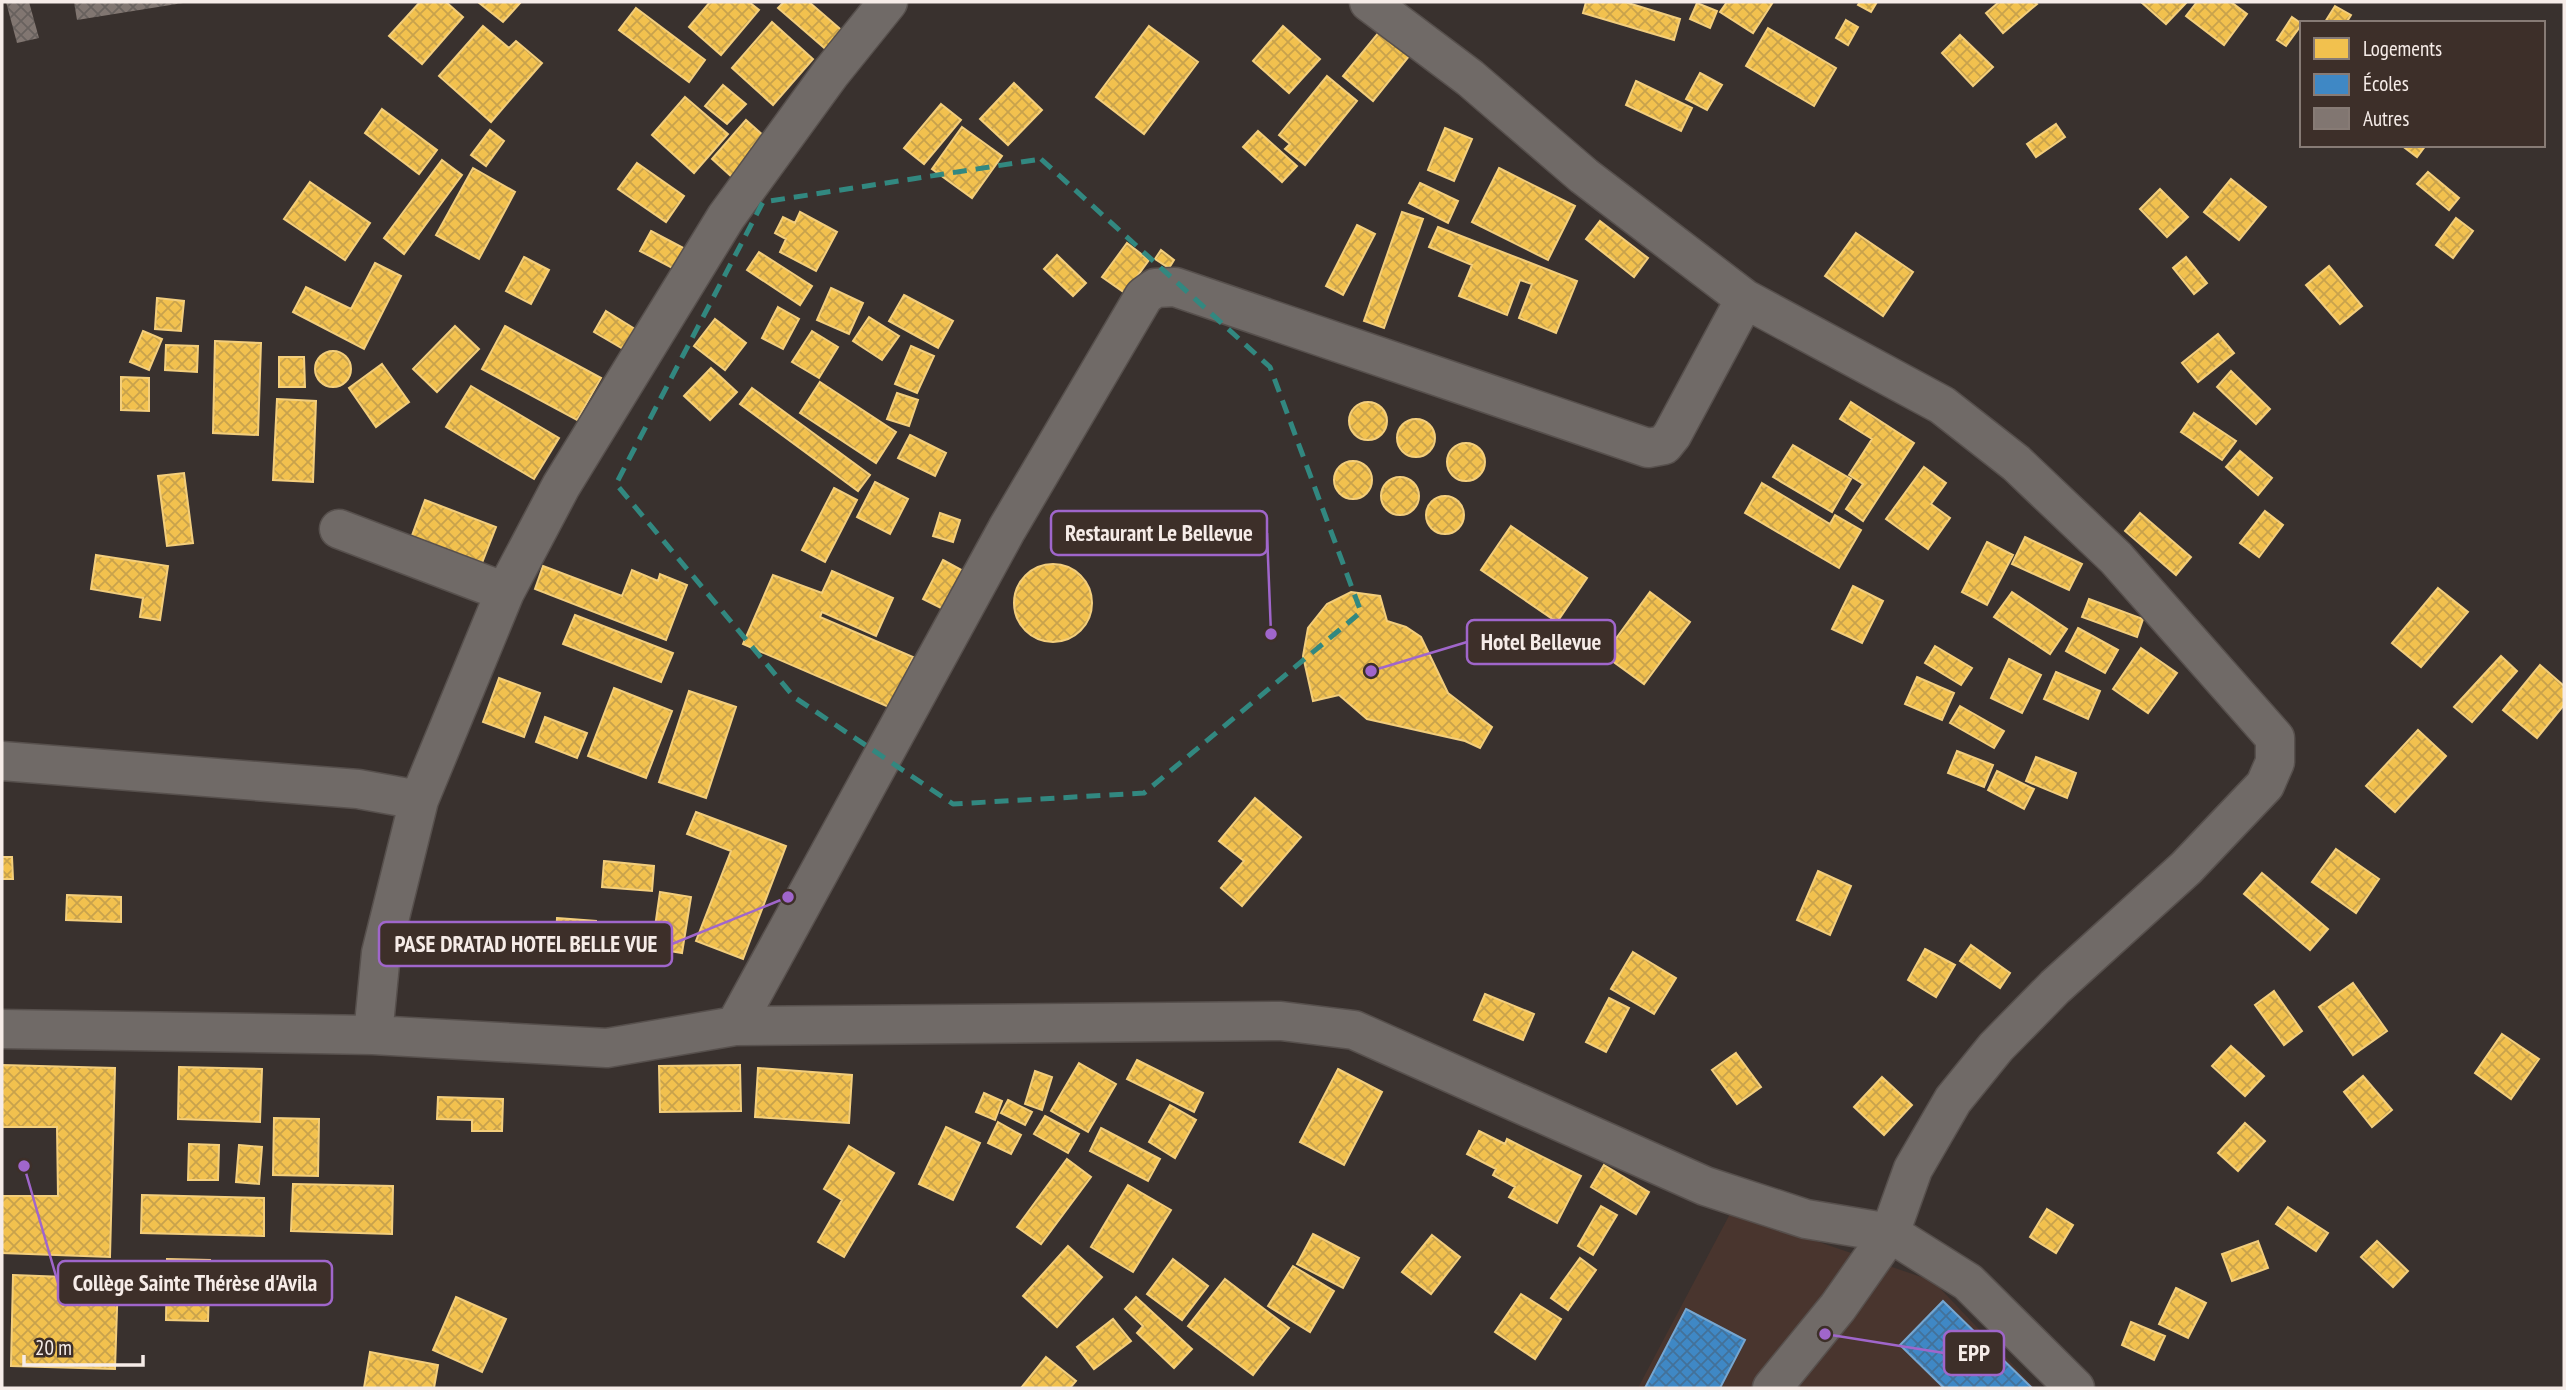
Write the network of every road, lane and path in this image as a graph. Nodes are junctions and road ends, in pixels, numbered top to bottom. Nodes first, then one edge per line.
1 (888, 2) edge
2 (1369, 2) edge
3 (1745, 299) junction
4 (339, 529) dead end
5 (505, 592) junction
6 (2, 761) edge
7 (419, 800) junction
8 (735, 1026) junction
9 (2, 1029) edge
10 (373, 1035) junction
11 (1890, 1233) junction
12 (1772, 1388) edge
13 (2075, 1388) edge

1 - 5 street
2 - 3 street
3 - 8 street
3 - 11 street
4 - 5 street
5 - 7 street
6 - 7 street
7 - 10 street
8 - 10 street
8 - 11 street
9 - 10 street
11 - 12 street
11 - 13 street

